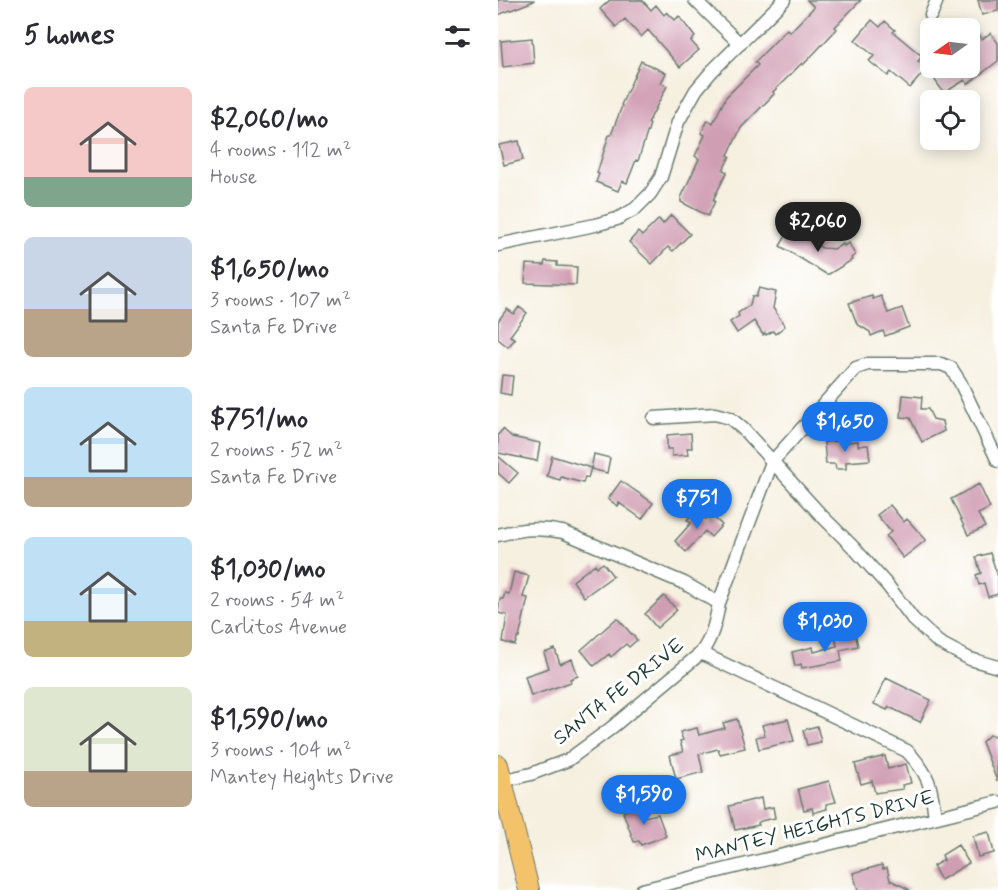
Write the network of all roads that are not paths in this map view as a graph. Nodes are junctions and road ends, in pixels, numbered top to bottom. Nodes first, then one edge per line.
1 (695, 0) edge
2 (784, 0) edge
3 (937, 0) edge
4 (931, 15) dead end
5 (740, 44) junction
6 (498, 245) edge
7 (654, 418) dead end
8 (998, 461) edge
9 (772, 462) junction
10 (498, 535) edge
11 (718, 603) junction
12 (701, 653) junction
13 (998, 667) edge
14 (500, 773) edge
15 (998, 802) edge
16 (935, 817) junction
17 (529, 890) edge
18 (642, 890) edge

1 - 5 street
2 - 5 street
3 - 4 street
5 - 6 street
7 - 9 street
8 - 9 street, SANTA FE DRIVE
9 - 11 street, SANTA FE DRIVE
9 - 13 street
10 - 11 street
11 - 12 street, SANTA FE DRIVE
12 - 14 street, SANTA FE DRIVE
12 - 16 street
14 - 17 main road
15 - 16 street, MANTEY HEIGHTS DRIVE
16 - 18 street, MANTEY HEIGHTS DRIVE

